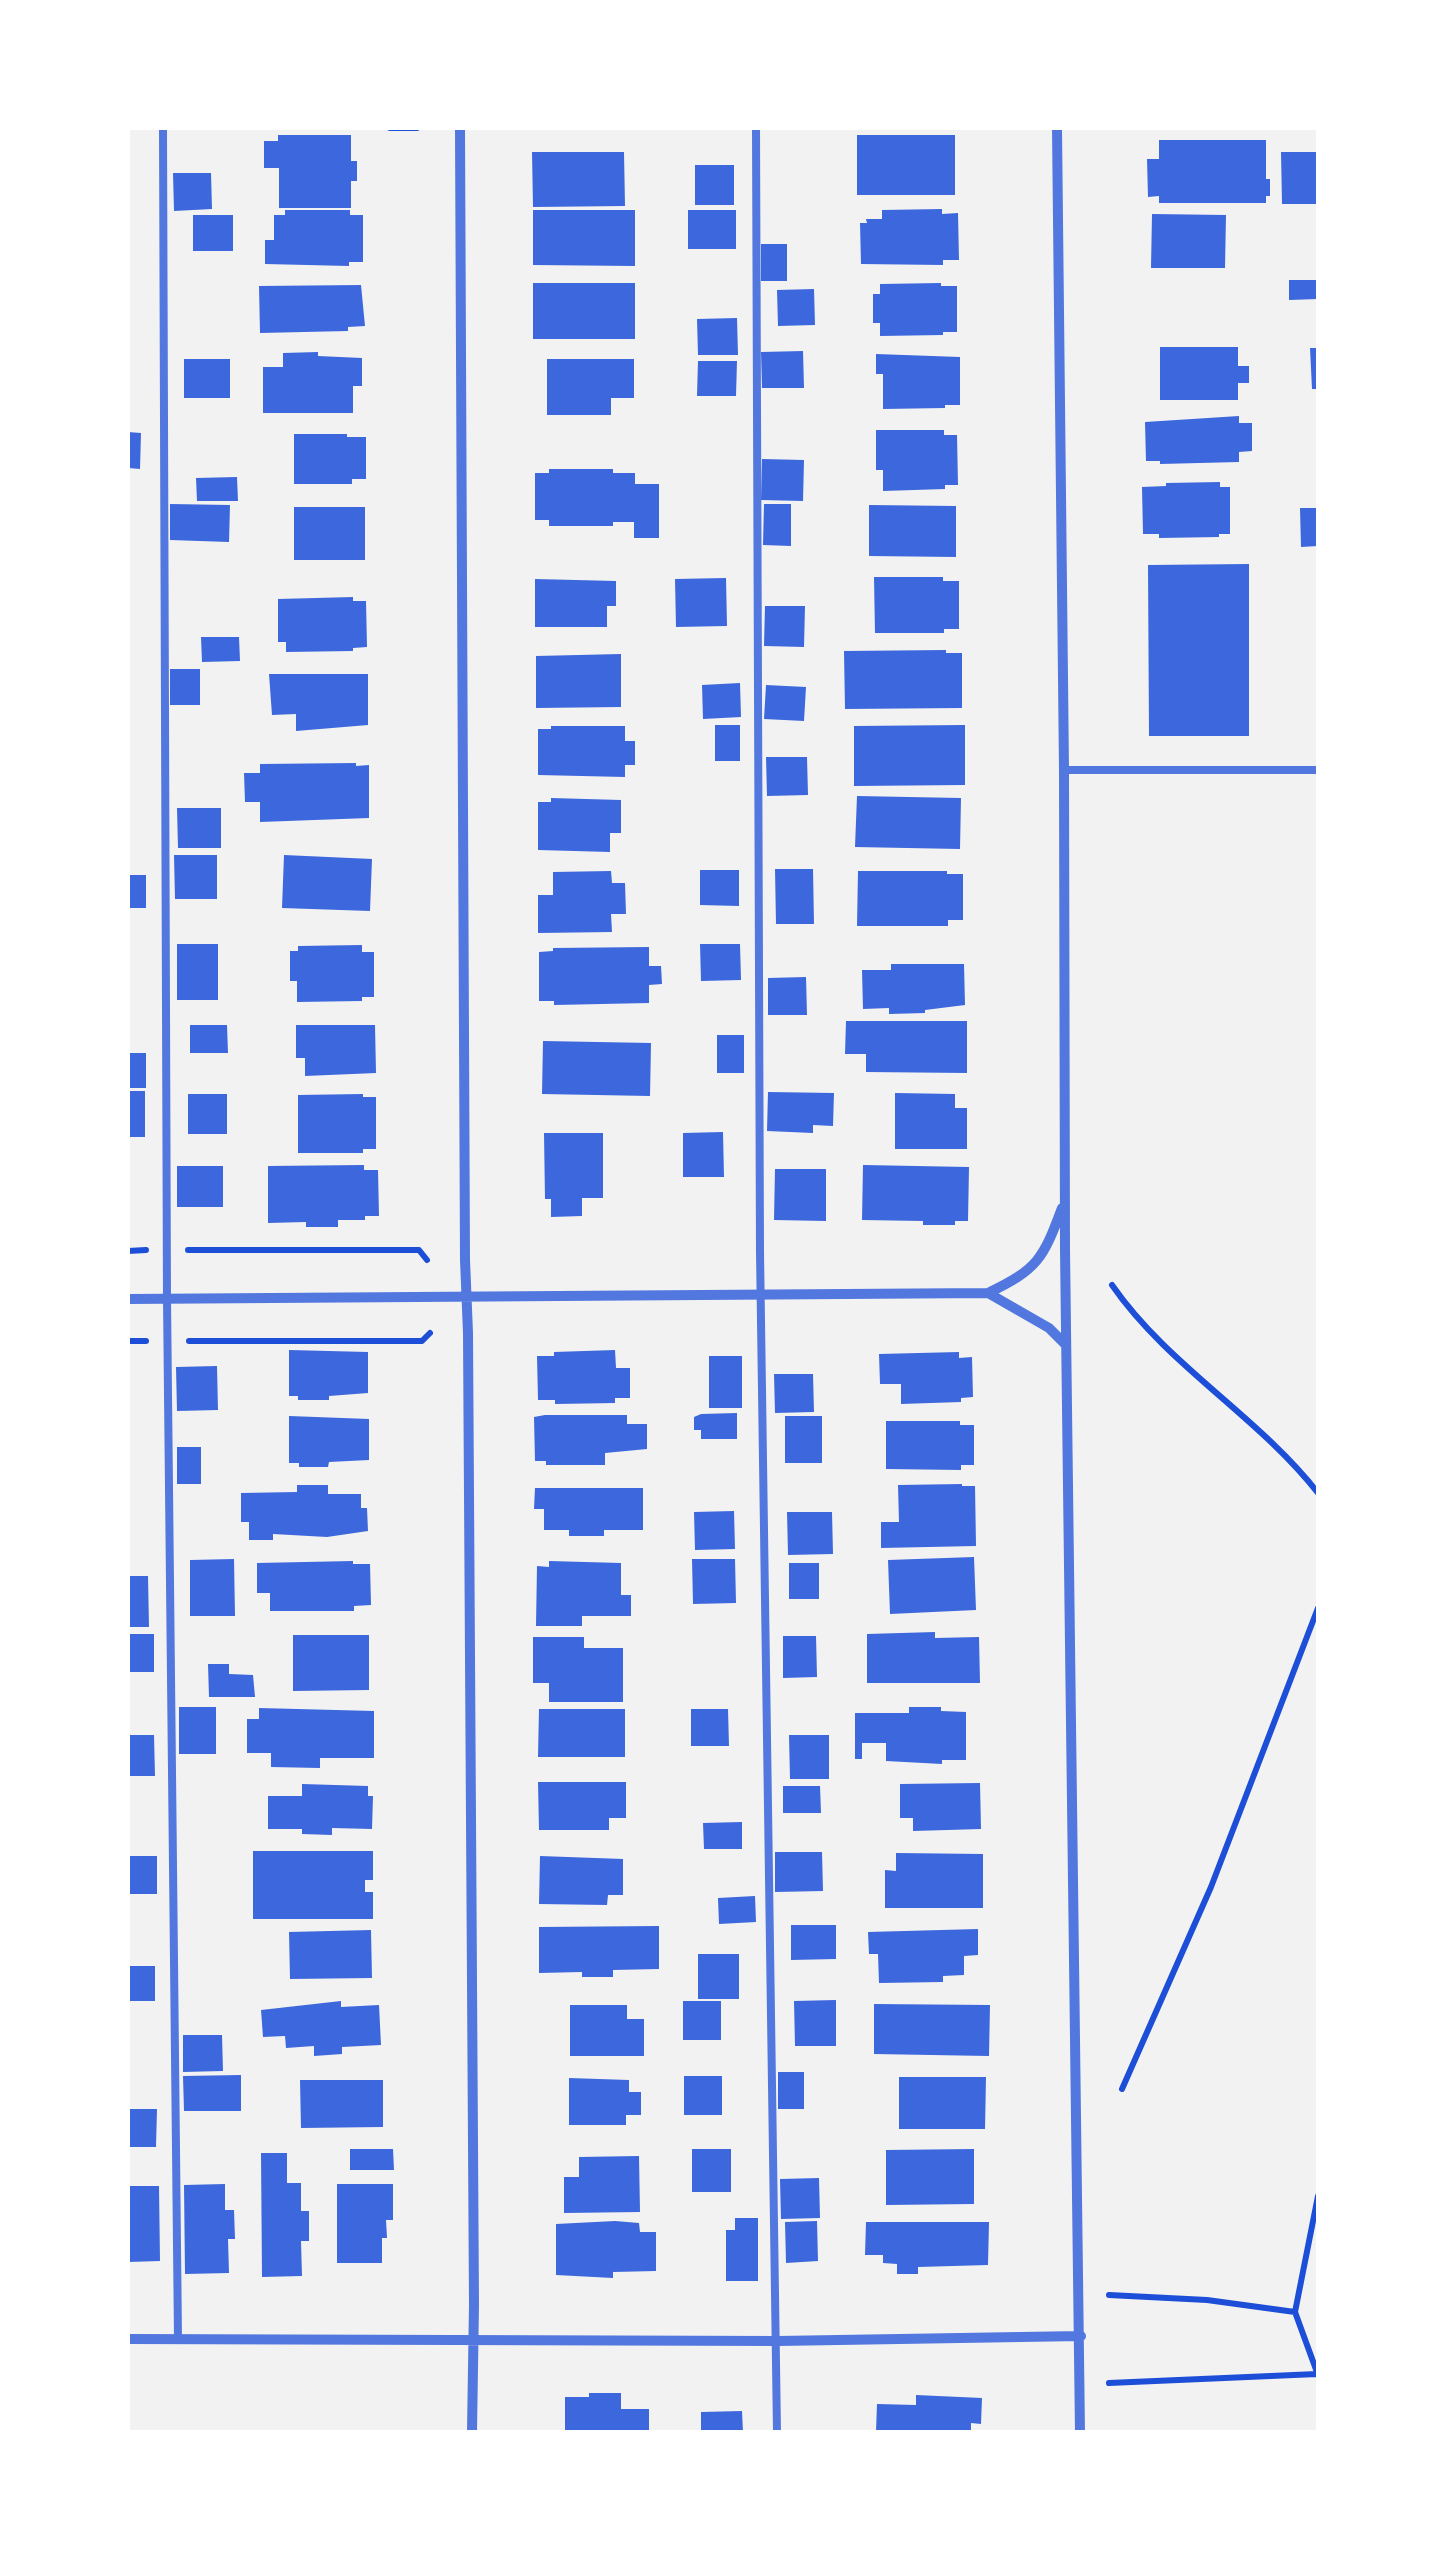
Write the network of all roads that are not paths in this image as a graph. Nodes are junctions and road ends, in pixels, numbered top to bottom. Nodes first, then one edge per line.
1 (163, 128) edge
2 (460, 128) edge
3 (756, 128) edge
4 (1057, 128) edge
5 (1064, 770) junction
6 (1318, 770) edge
7 (1065, 1201) junction
8 (761, 1292) junction
9 (988, 1292) junction
10 (467, 1297) junction
11 (128, 1299) edge
12 (167, 1299) junction
13 (1066, 1346) junction
14 (1080, 2336) junction
15 (128, 2339) edge
16 (178, 2339) junction
17 (474, 2339) junction
18 (778, 2341) junction
19 (472, 2432) edge
20 (777, 2432) edge
21 (1080, 2432) edge

1 - 12 lane
2 - 10 street
3 - 8 lane
4 - 5 street
5 - 6 lane
5 - 7 street
7 - 9 street
7 - 13 street
8 - 9 street
8 - 10 street
8 - 18 lane
9 - 13 street
10 - 12 street
10 - 17 street
11 - 12 street
12 - 16 lane
13 - 14 street
14 - 18 street
14 - 21 street
15 - 16 street
16 - 17 street
17 - 18 street
17 - 19 street
18 - 20 lane

